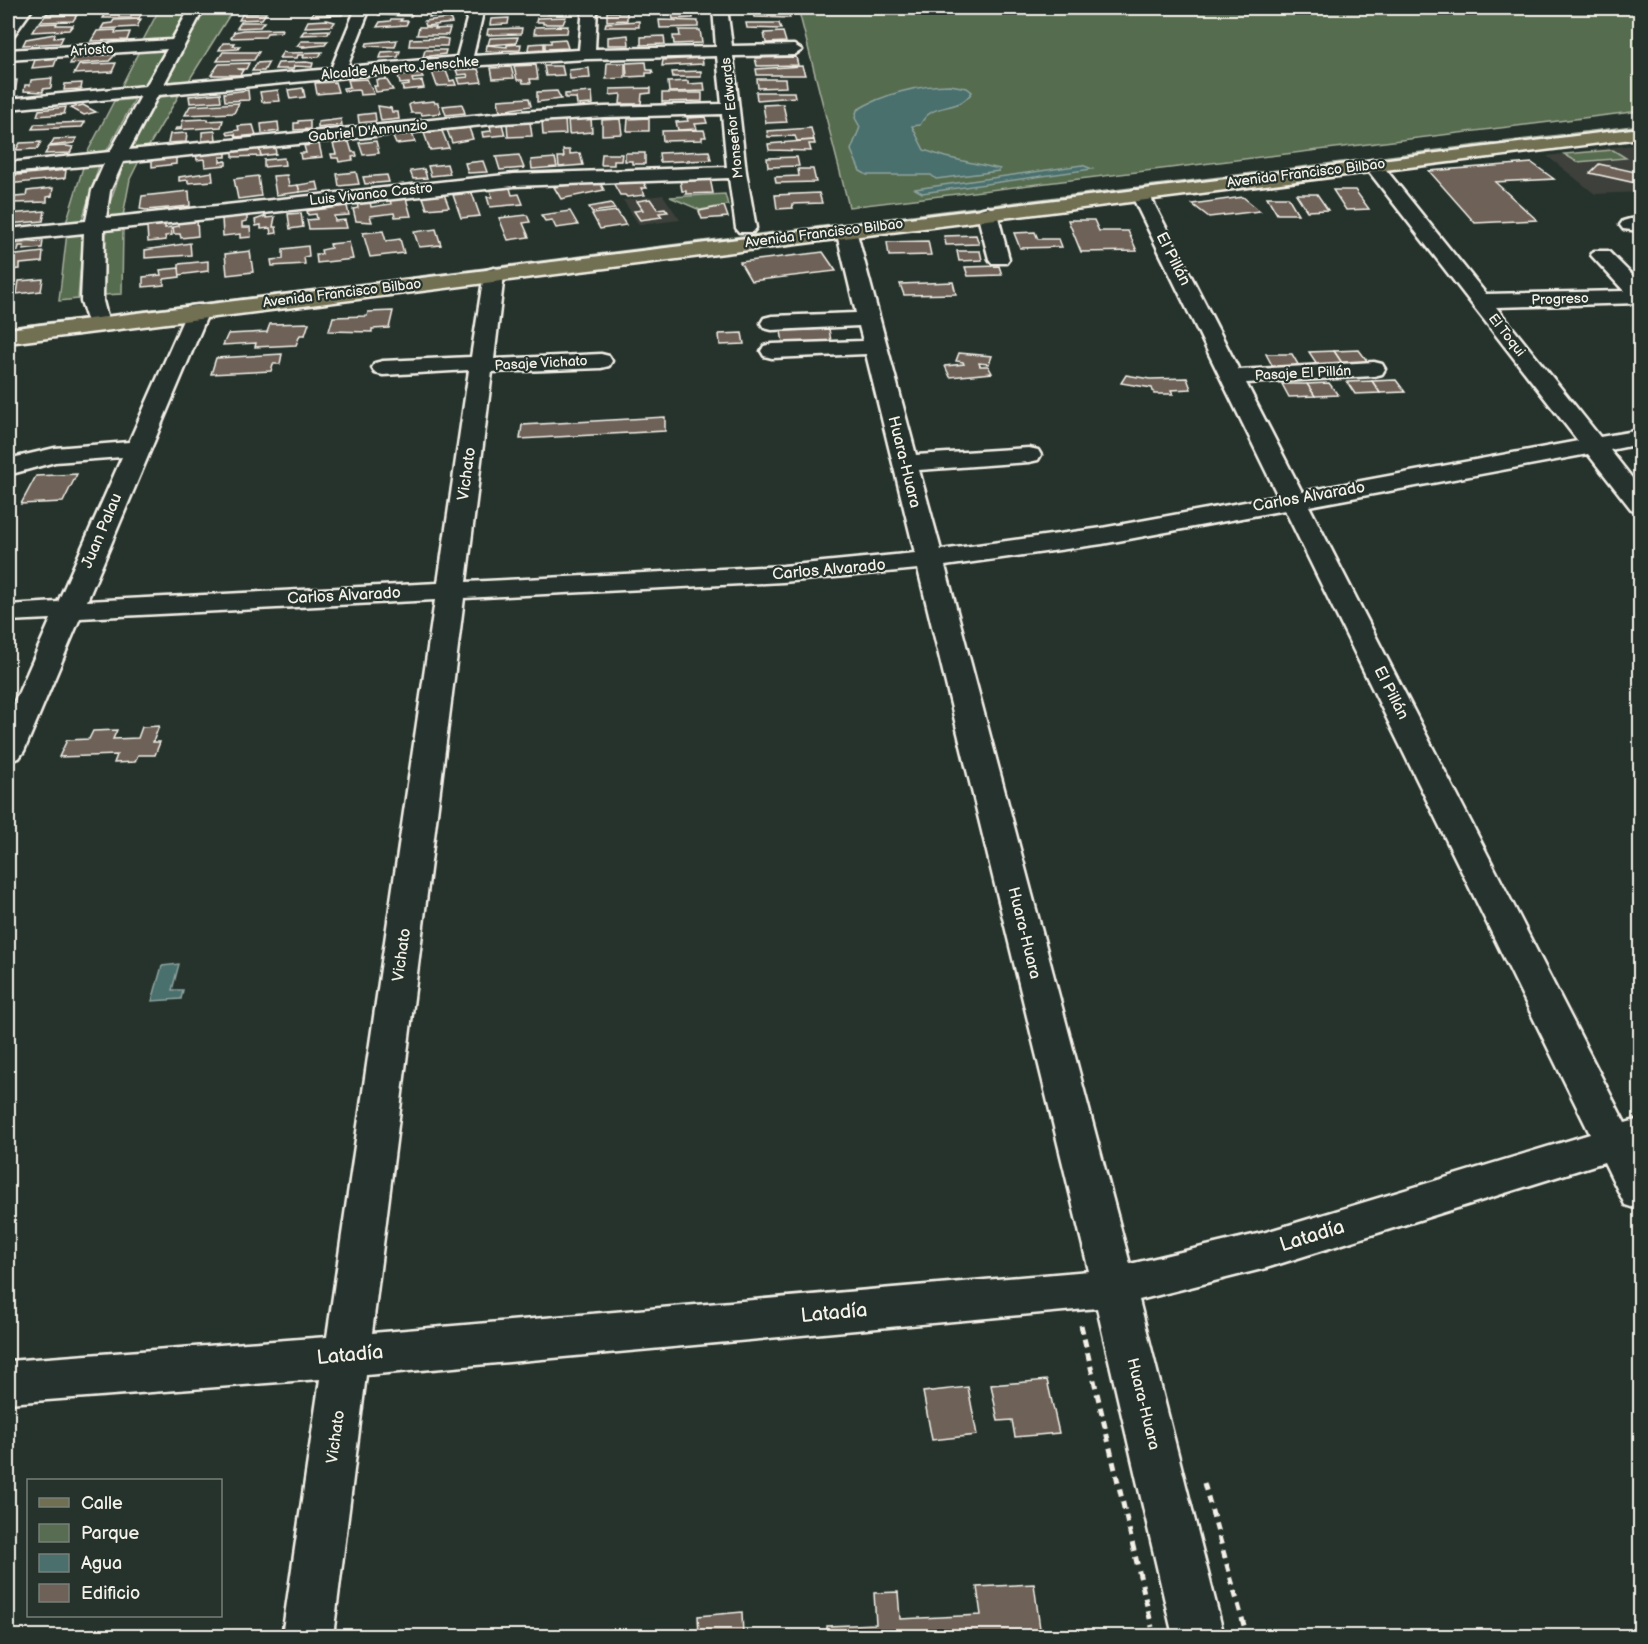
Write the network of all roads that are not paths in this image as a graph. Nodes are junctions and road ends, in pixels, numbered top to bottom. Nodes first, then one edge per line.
1 (197, 8) edge
2 (363, 8) edge
3 (477, 8) edge
4 (590, 8) edge
5 (720, 8) edge
6 (25, 9) edge
7 (8, 12) edge
8 (8, 33) edge
9 (177, 44) junction
10 (794, 50) dead end
11 (725, 51) junction
12 (587, 54) junction
13 (8, 55) edge
14 (464, 61) junction
15 (337, 73) junction
16 (151, 91) junction
17 (8, 104) edge
18 (730, 109) junction
19 (1641, 119) edge
20 (1641, 133) edge
21 (116, 157) junction
22 (1373, 165) junction
23 (8, 168) edge
24 (737, 172) junction
25 (1140, 194) junction
26 (987, 213) junction
27 (95, 225) junction
28 (746, 228) junction
29 (846, 230) junction
30 (8, 235) edge
31 (710, 247) junction
32 (1601, 255) dead end
33 (999, 260) dead end
34 (494, 274) junction
35 (1641, 296) edge
36 (1480, 301) junction
37 (198, 311) junction
38 (96, 316) junction
39 (8, 320) edge
40 (772, 323) dead end
41 (872, 333) junction
42 (8, 336) edge
43 (772, 351) dead end
44 (601, 360) dead end
45 (482, 365) junction
46 (382, 369) dead end
47 (1374, 369) dead end
48 (1232, 377) junction
49 (1641, 437) edge
50 (1595, 446) junction
51 (137, 449) junction
52 (1029, 455) dead end
53 (905, 463) junction
54 (8, 467) edge
55 (1294, 500) junction
56 (1641, 504) edge
57 (929, 561) junction
58 (451, 590) junction
59 (69, 610) junction
60 (8, 613) edge
61 (8, 751) edge
62 (1628, 1139) edge
63 (1641, 1193) edge
64 (1094, 1289) junction
65 (348, 1356) junction
66 (8, 1382) edge
67 (308, 1636) edge
68 (1199, 1636) edge

1 - 9 street
2 - 15 street
3 - 14 street
4 - 12 street
5 - 11 street, Monseñor Edwards
6 - 7 street
6 - 8 street
9 - 13 street, Ariosto
9 - 16 street
10 - 11 street, Alcalde Alberto Jenschke
11 - 12 street, Alcalde Alberto Jenschke
11 - 18 street, Monseñor Edwards
12 - 14 street, Alcalde Alberto Jenschke
14 - 15 street, Alcalde Alberto Jenschke
15 - 16 street, Alcalde Alberto Jenschke
16 - 17 street, Alcalde Alberto Jenschke
16 - 21 street
18 - 21 street, Gabriel D'Annunzio
18 - 24 street, Monseñor Edwards
19 - 28 main road, Avenida Francisco Bilbao
20 - 22 main road, Avenida Francisco Bilbao
21 - 23 street, Gabriel D'Annunzio
21 - 27 street
22 - 25 main road, Avenida Francisco Bilbao
22 - 36 street, El Toqui
24 - 27 street, Luis Vivanco Castro
24 - 28 street, Monseñor Edwards
25 - 26 main road, Avenida Francisco Bilbao
25 - 48 street, El Pillán
26 - 29 main road, Avenida Francisco Bilbao
26 - 33 street
27 - 30 street, Luis Vivanco Castro
27 - 38 street
28 - 31 main road
28 - 38 main road, Avenida Francisco Bilbao
29 - 31 main road, Avenida Francisco Bilbao
29 - 41 street, Huara-Huara
31 - 34 main road, Avenida Francisco Bilbao
32 - 35 street
34 - 37 main road, Avenida Francisco Bilbao
34 - 45 street, Vichato
35 - 36 street, Progreso
36 - 50 street, El Toqui
37 - 38 main road, Avenida Francisco Bilbao
37 - 51 street, Juan Palau
38 - 39 main road, Avenida Francisco Bilbao
38 - 42 main road, Avenida Francisco Bilbao
40 - 41 street
41 - 43 street
41 - 53 street, Huara-Huara
44 - 45 street, Pasaje Vichato
45 - 46 street, Pasaje Vichato
45 - 58 street, Vichato
47 - 48 street, Pasaje El Pillán
48 - 55 street, El Pillán
49 - 50 street, Carlos Alvarado
50 - 55 street, Carlos Alvarado
50 - 56 street, El Toqui
51 - 54 street
51 - 59 street, Juan Palau
52 - 53 street
53 - 57 street, Huara-Huara
55 - 57 street, Carlos Alvarado
55 - 62 street, El Pillán
57 - 58 street, Carlos Alvarado
57 - 64 street, Huara-Huara
58 - 59 street, Carlos Alvarado
58 - 65 street, Vichato
59 - 60 street, Carlos Alvarado
59 - 61 street, Juan Palau
62 - 63 street, El Pillán
62 - 64 street, Latadía
64 - 65 street, Latadía
64 - 68 street, Huara-Huara
65 - 66 street, Latadía
65 - 67 street, Vichato

